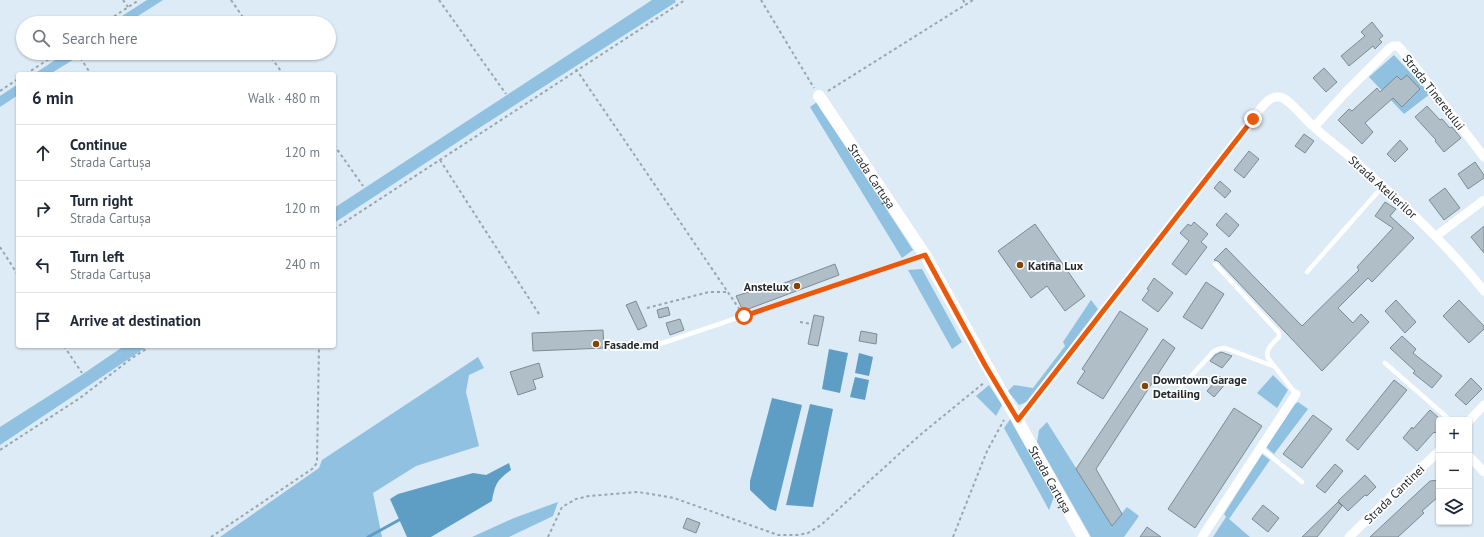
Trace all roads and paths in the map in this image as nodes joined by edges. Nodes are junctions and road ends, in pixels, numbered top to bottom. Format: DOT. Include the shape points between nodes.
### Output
graph roads {
  1 [pos="123,0"];
  2 [pos="139,0"];
  3 [pos="231,0"];
  4 [pos="439,0"];
  5 [pos="685,0"];
  6 [pos="761,0"];
  7 [pos="963,0"];
  8 [pos="973,0"];
  9 [pos="966,5"];
  10 [pos="128,7"];
  11 [pos="114,16"];
  12 [pos="242,16"];
  13 [pos="47,60"];
  14 [pos="82,60"];
  15 [pos="273,60"];
  16 [pos="576,69"];
  17 [pos="29,72"];
  18 [pos="90,72"];
  19 [pos="282,72"];
  20 [pos="16,80"];
  21 [pos="0,91"];
  22 [pos="506,94"];
  23 [pos="819,96"];
  24 [pos="1314,128"];
  25 [pos="336,148"];
  26 [pos="1484,157"];
  27 [pos="440,160"];
  28 [pos="363,186"];
  29 [pos="1383,186"];
  30 [pos="1484,200"];
  31 [pos="336,228"];
  32 [pos="1436,236"];
  33 [pos="0,247"];
  34 [pos="925,255"];
  35 [pos="1216,264"];
  36 [pos="16,272"];
  37 [pos="1307,272"];
  38 [pos="728,292"];
  39 [pos="1484,292"];
  40 [pos="647,308"];
  41 [pos="539,314"];
  42 [pos="744,316"];
  43 [pos="800,322"];
  44 [pos="812,324"];
  45 [pos="651,347"];
  46 [pos="65,348"];
  47 [pos="148,348"];
  48 [pos="319,348"];
  49 [pos="1385,363"];
  50 [pos="1274,366"];
  51 [pos="82,373"];
  52 [pos="992,376"];
  53 [pos="1182,386"];
  54 [pos="1296,394"];
  55 [pos="1484,405"];
  56 [pos="1011,409"];
  57 [pos="1447,417"];
  58 [pos="1472,418"];
  59 [pos="1018,420"];
  60 [pos="1261,448"];
  61 [pos="0,450"];
  62 [pos="1437,453"];
  63 [pos="1472,459"];
  64 [pos="1484,472"];
  65 [pos="1302,482"];
  66 [pos="211,537"];
  67 [pos="548,537"];
  68 [pos="953,537"];
  69 [pos="1083,537"];
  70 [pos="1202,537"];
  71 [pos="1349,537"];
  1 -- 10 [label="path"];
  2 -- 10 [label="path"];
  3 -- 12 [label="path"];
  4 -- 22 [label="path"];
  5 -- 16 [label="path"];
  6 -- 23 [label="path"];
  7 -- 9 [label="path"];
  8 -- 9 [label="path"];
  9 -- 23 [label="path"];
  10 -- 11 [label="path"];
  13 -- 17 [label="path"];
  14 -- 18 [label="path"];
  15 -- 19 [label="path"];
  16 -- 27 [label="path"];
  16 -- 38 [label="path"];
  20 -- 21 [label="path"];
  23 -- 34 [label="street, Strada Cartușa"];
  24 -- 26 [label="street, Strada Tineretului" via="1361,76 1390,48 1398,46"];
  24 -- 29 [label="street, Strada Atelierilor"];
  24 -- 59 [label="street, Strada Atelierilor" via="1285,99 1272,98 1266,103"];
  25 -- 28 [label="path"];
  27 -- 31 [label="path"];
  27 -- 41 [label="path"];
  29 -- 32 [label="street, Strada Atelierilor"];
  29 -- 37 [label="lane"];
  30 -- 32 [label="street"];
  32 -- 39 [label="street, Strada Atelierilor"];
  33 -- 36 [label="path"];
  34 -- 42 [label="lane"];
  34 -- 52 [label="street, Strada Cartușa"];
  35 -- 50 [label="lane" via="1279,333 1279,337 1266,354"];
  38 -- 40 [label="path" via="709,292"];
  38 -- 42 [label="path"];
  42 -- 45 [label="lane"];
  43 -- 44 [label="path"];
  46 -- 51 [label="path"];
  47 -- 61 [label="path" via="80,398"];
  48 -- 66 [label="path" via="316,463 312,469"];
  49 -- 57 [label="lane"];
  50 -- 53 [label="lane" via="1225,348 1218,349"];
  50 -- 54 [label="lane"];
  52 -- 56 [label="street, Strada Cartușa"];
  52 -- 67 [label="path" via="808,533 778,535 674,498 638,492 576,499 562,507"];
  54 -- 60 [label="street"];
  55 -- 58 [label="street"];
  56 -- 59 [label="street, Strada Cartușa"];
  56 -- 68 [label="path" via="987,451"];
  59 -- 69 [label="street, Strada Cartușa"];
  60 -- 65 [label="lane"];
  60 -- 70 [label="street"];
  62 -- 71 [label="street, Strada Cantinei"];
  63 -- 64 [label="street"];
}
